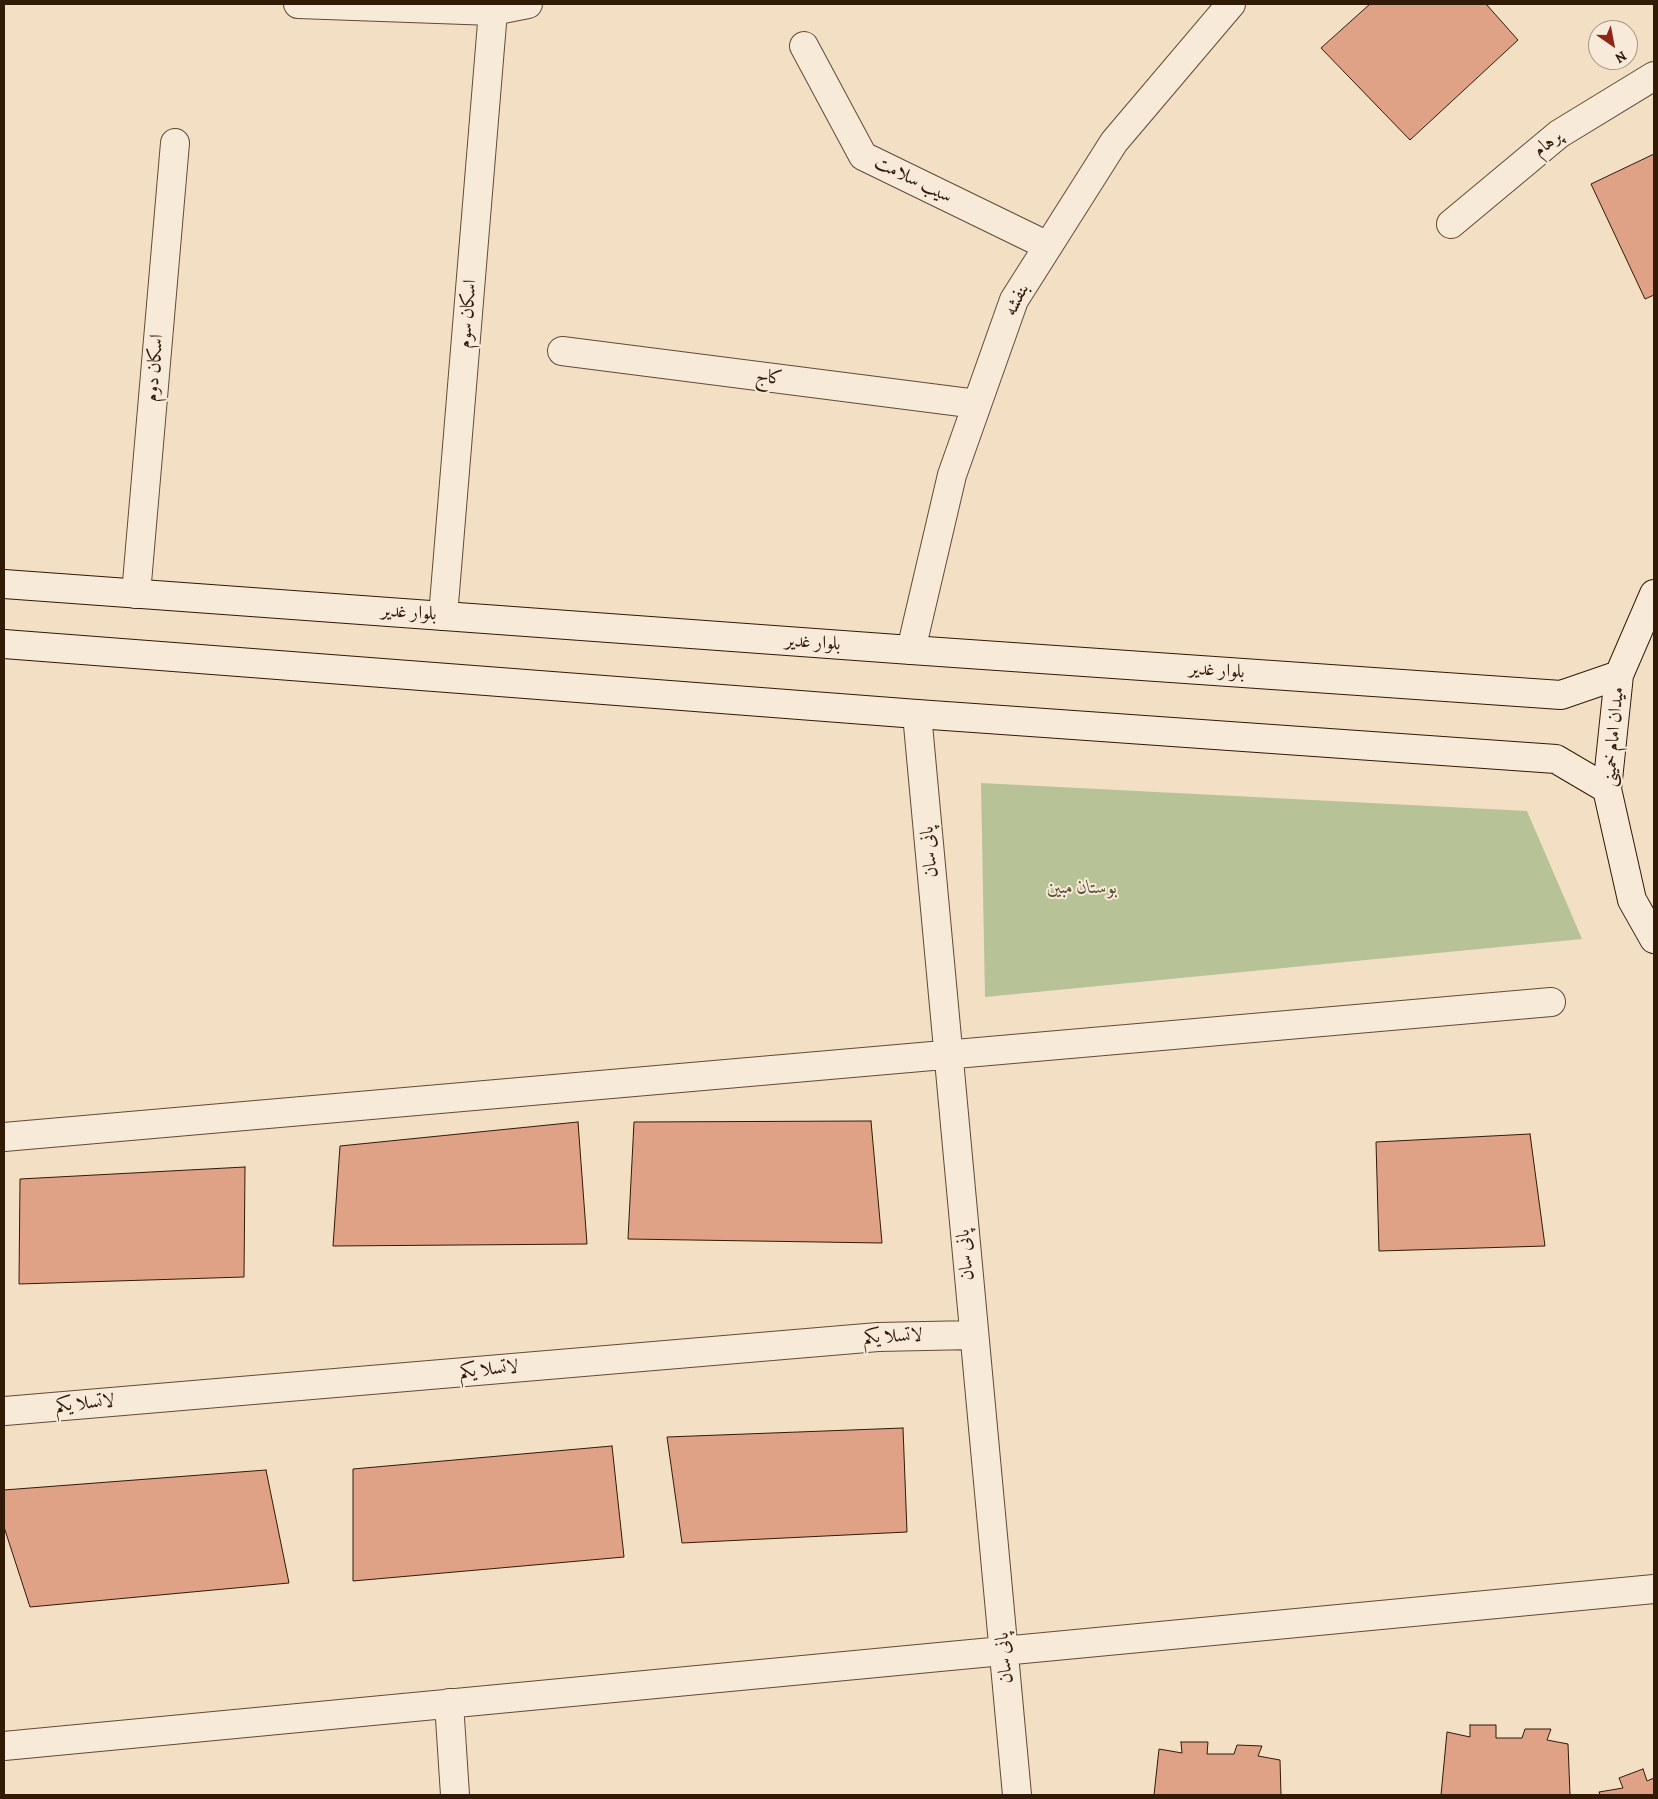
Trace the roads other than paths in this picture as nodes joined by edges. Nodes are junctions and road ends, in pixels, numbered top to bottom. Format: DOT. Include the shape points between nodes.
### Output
graph roads {
  1 [pos="298,4"];
  2 [pos="528,4"];
  3 [pos="1231,4"];
  4 [pos="493,11"];
  5 [pos="804,46"];
  6 [pos="1654,76"];
  7 [pos="175,143"];
  8 [pos="1451,224"];
  9 [pos="1048,246"];
  10 [pos="562,351"];
  11 [pos="977,404"];
  12 [pos="4,584"];
  13 [pos="136,594"];
  14 [pos="1654,594"];
  15 [pos="443,616"];
  16 [pos="4,644"];
  17 [pos="911,650"];
  18 [pos="1619,675"];
  19 [pos="917,714"];
  20 [pos="1607,788"];
  21 [pos="1654,939"];
  22 [pos="1551,1002"];
  23 [pos="948,1055"];
  24 [pos="4,1137"];
  25 [pos="973,1335"];
  26 [pos="5,1411"];
  27 [pos="1654,1589"];
  28 [pos="1004,1650"];
  29 [pos="450,1703"];
  30 [pos="4,1746"];
  31 [pos="455,1795"];
  32 [pos="1017,1795"];
  1 -- 4 [label="street"];
  2 -- 4 [label="street"];
  3 -- 9 [label="street, بنفشه" via="1114,142"];
  4 -- 15 [label="street, اسکان سوم"];
  5 -- 9 [label="street, سیب سلامت" via="863,156"];
  6 -- 8 [label="street, پرهام" via="1559,134"];
  7 -- 13 [label="street, اسکان دوم"];
  9 -- 11 [label="street, بنفشه" via="1014,300"];
  10 -- 11 [label="street, کاج"];
  11 -- 17 [label="street, بنفشه" via="952,475"];
  12 -- 13 [label="street, بلوار غدیر"];
  13 -- 15 [label="street, بلوار غدیر"];
  14 -- 18 [label="street, میدان امام خمینی"];
  15 -- 17 [label="street, بلوار غدیر"];
  16 -- 19 [label="street"];
  17 -- 18 [label="street, بلوار غدیر" via="1561,695"];
  18 -- 20 [label="street, میدان امام خمینی"];
  19 -- 20 [label="street" via="1556,759"];
  19 -- 23 [label="street, پانی سان"];
  20 -- 21 [label="street, میدان امام خمینی" via="1632,900"];
  22 -- 23 [label="street"];
  23 -- 24 [label="street"];
  23 -- 25 [label="street, پانی سان"];
  25 -- 26 [label="street, لاتسلا یکم" via="878,1337"];
  25 -- 28 [label="street, پانی سان"];
  27 -- 28 [label="street"];
  28 -- 29 [label="street"];
  28 -- 32 [label="street, پانی سان"];
  29 -- 30 [label="street"];
  29 -- 31 [label="street"];
}
